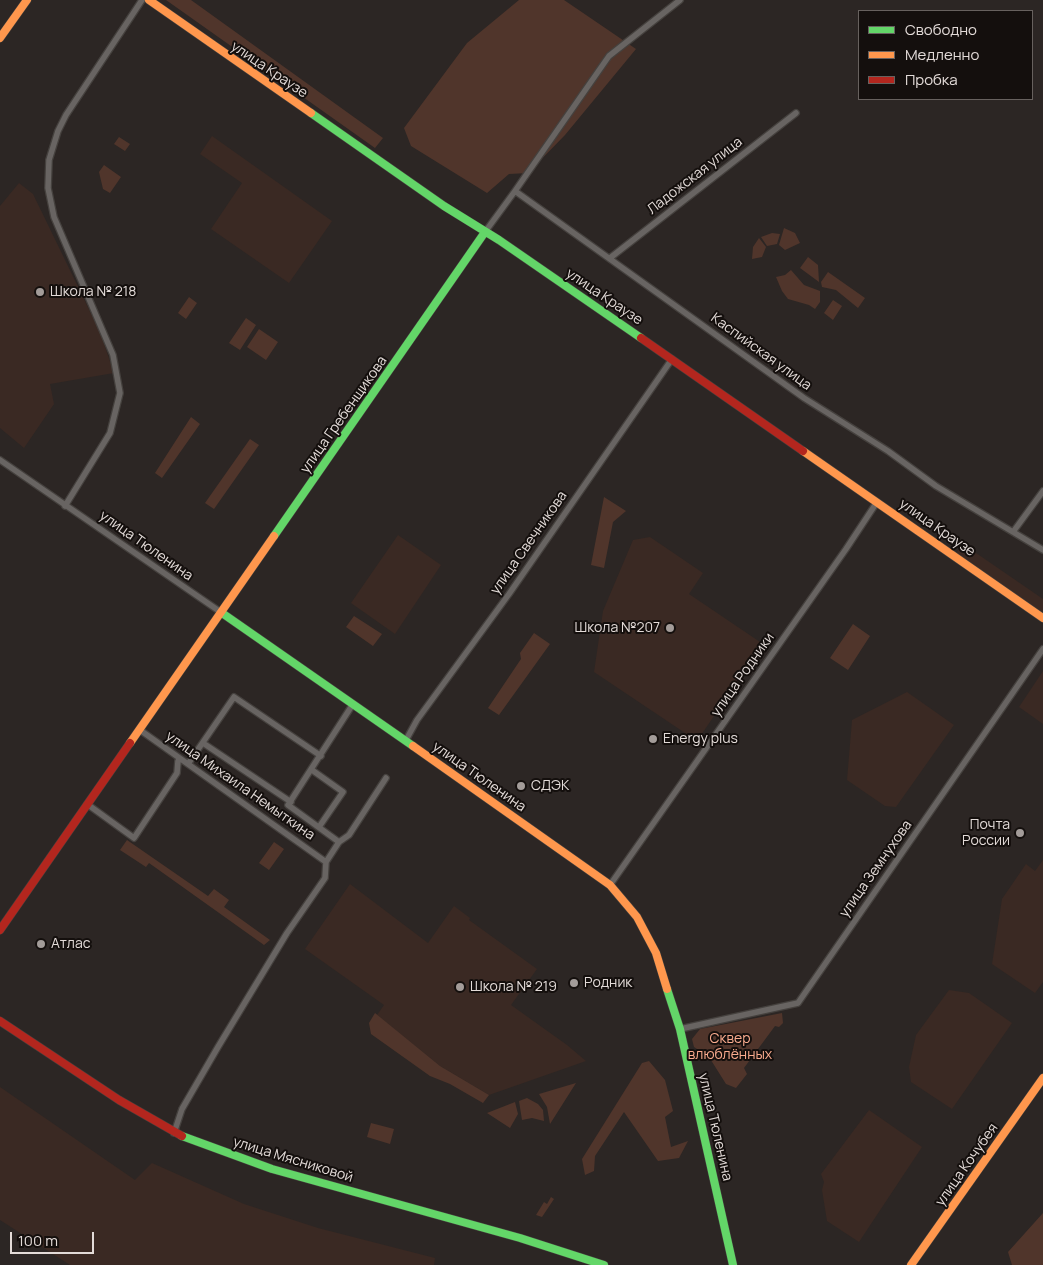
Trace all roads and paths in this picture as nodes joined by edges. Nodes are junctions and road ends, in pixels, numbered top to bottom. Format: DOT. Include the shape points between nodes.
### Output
graph roads {
  1 [pos="27,0"];
  2 [pos="142,0"];
  3 [pos="150,0"];
  4 [pos="680,0"];
  5 [pos="0,38"];
  6 [pos="796,113"];
  7 [pos="515,191"];
  8 [pos="485,232"];
  9 [pos="610,258"];
  10 [pos="672,359"];
  11 [pos="0,460"];
  12 [pos="1043,491"];
  13 [pos="877,502"];
  14 [pos="65,506"];
  15 [pos="1013,532"];
  16 [pos="1043,550"];
  17 [pos="222,613"];
  18 [pos="1043,618"];
  19 [pos="1043,649"];
  20 [pos="353,704"];
  21 [pos="140,730"];
  22 [pos="406,740"];
  23 [pos="203,743"];
  24 [pos="321,756"];
  25 [pos="178,761"];
  26 [pos="188,764"];
  27 [pos="312,770"];
  28 [pos="386,778"];
  29 [pos="291,802"];
  30 [pos="88,804"];
  31 [pos="319,827"];
  32 [pos="339,842"];
  33 [pos="326,862"];
  34 [pos="610,886"];
  35 [pos="0,930"];
  36 [pos="0,1021"];
  37 [pos="680,1029"];
  38 [pos="1043,1078"];
  39 [pos="174,1133"];
  40 [pos="604,1265"];
  41 [pos="733,1265"];
  42 [pos="911,1265"];
  1 -- 5 [label="street"];
  2 -- 14 [label="street" via="66,115 49,160 48,181 54,217 114,355 120,393 110,433"];
  3 -- 8 [label="street, улица Краузе"];
  4 -- 7 [label="street" via="609,56"];
  6 -- 9 [label="street, Ладожская улица"];
  7 -- 8 [label="street"];
  7 -- 9 [label="street, Каспийская улица"];
  8 -- 10 [label="street, улица Краузе"];
  8 -- 17 [label="street, улица Гребенщикова"];
  9 -- 15 [label="street, Каспийская улица" via="804,398 936,486"];
  10 -- 13 [label="street, улица Краузе"];
  10 -- 22 [label="street, улица Свечникова"];
  11 -- 14 [label="street, улица Тюленина"];
  12 -- 15 [label="street"];
  13 -- 18 [label="street, улица Краузе"];
  13 -- 34 [label="street, улица Родники"];
  14 -- 17 [label="street, улица Тюленина"];
  15 -- 16 [label="street, Каспийская улица"];
  17 -- 20 [label="street, улица Тюленина"];
  17 -- 21 [label="street, улица Гребенщикова"];
  19 -- 37 [label="street, улица Земнухова" via="798,1003"];
  20 -- 22 [label="street, улица Тюленина"];
  20 -- 24 [label="street"];
  21 -- 26 [label="street, улица Михаила Немыткина"];
  21 -- 30 [label="street, улица Гребенщикова"];
  22 -- 34 [label="street, улица Тюленина"];
  23 -- 24 [label="street" via="234,697"];
  23 -- 26 [label="street"];
  23 -- 29 [label="street"];
  24 -- 27 [label="street"];
  25 -- 30 [label="street" via="176,773 134,838"];
  26 -- 33 [label="street, улица Михаила Немыткина"];
  27 -- 29 [label="street"];
  27 -- 31 [label="street" via="343,792"];
  28 -- 32 [label="street" via="349,835"];
  29 -- 31 [label="street" via="288,805"];
  30 -- 35 [label="street, улица Гребенщикова"];
  31 -- 32 [label="street"];
  32 -- 33 [label="street"];
  33 -- 39 [label="street" via="325,878 287,933 218,1047 182,1109"];
  34 -- 37 [label="street, улица Тюленина" via="637,917 656,953"];
  36 -- 39 [label="street, улица Мясниковой"];
  37 -- 41 [label="street, улица Тюленина"];
  38 -- 42 [label="street, улица Кочубея"];
  39 -- 40 [label="street, улица Мясниковой" via="272,1169 520,1238"];
}
